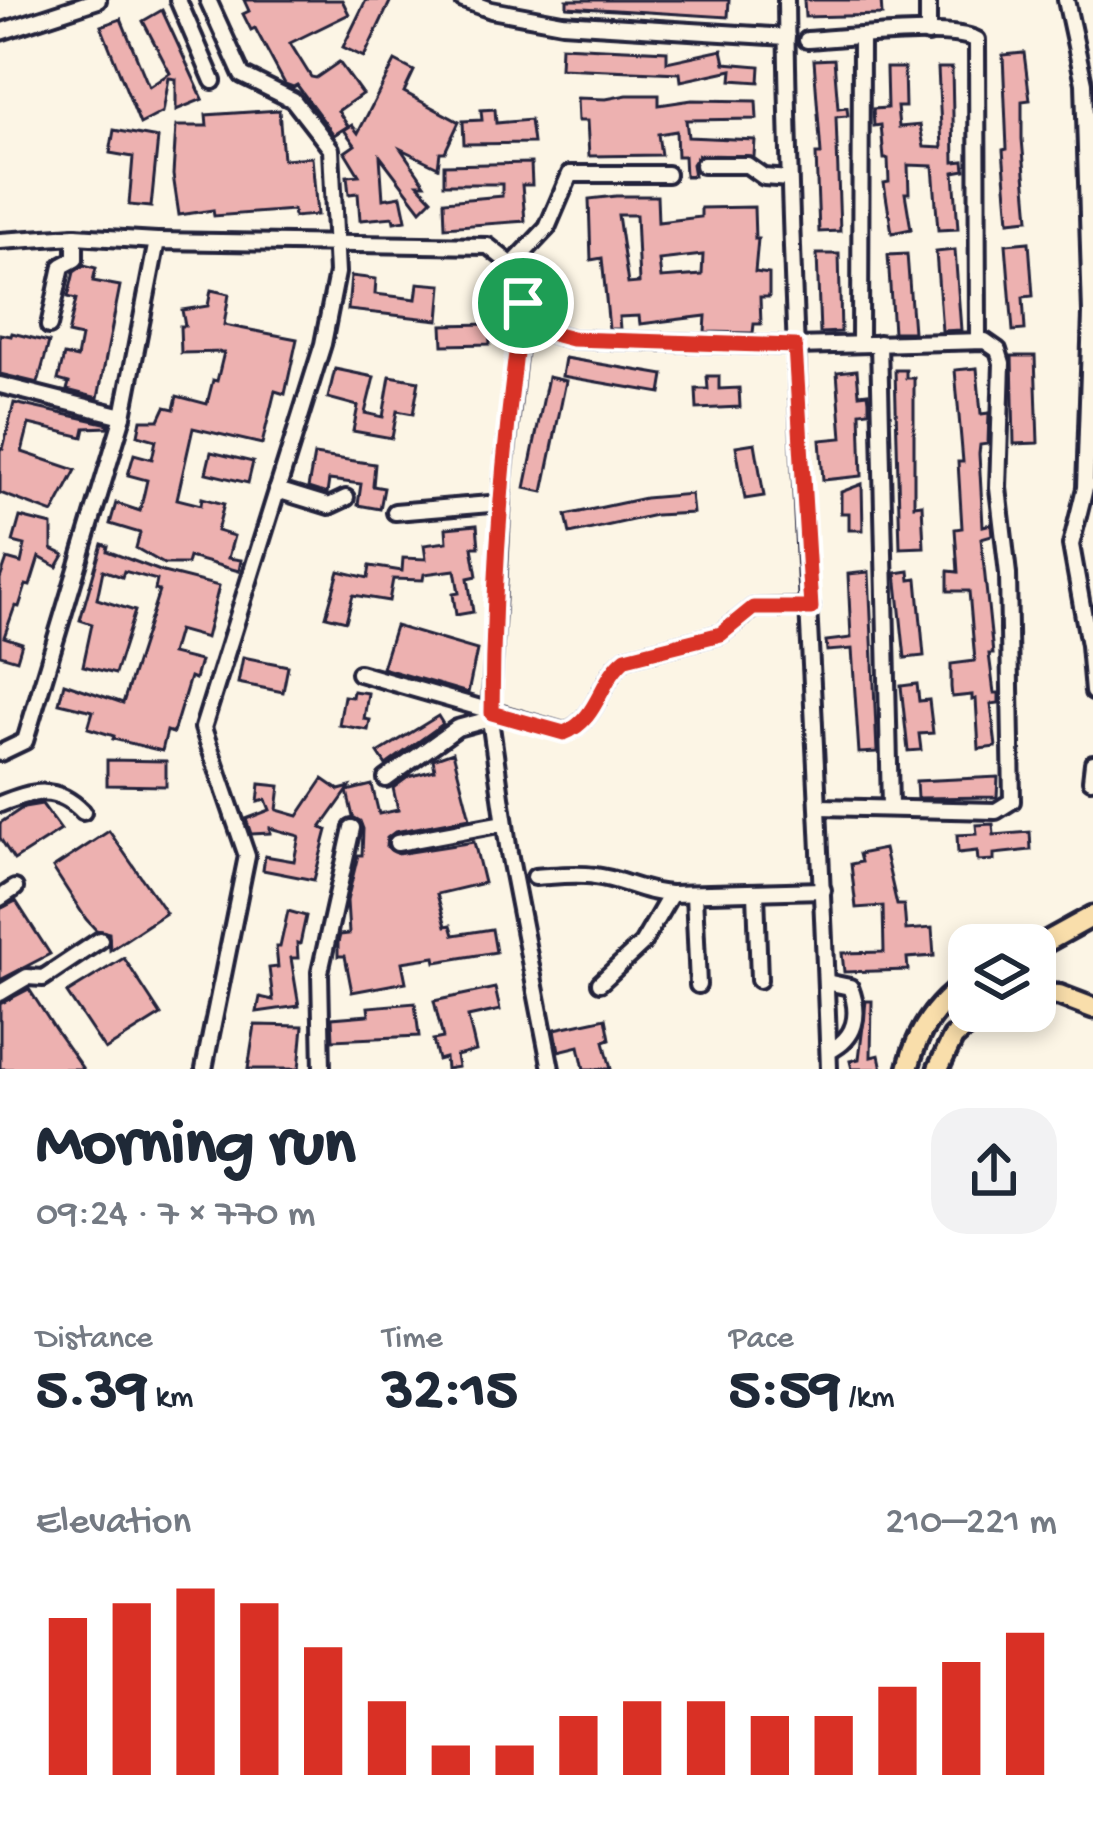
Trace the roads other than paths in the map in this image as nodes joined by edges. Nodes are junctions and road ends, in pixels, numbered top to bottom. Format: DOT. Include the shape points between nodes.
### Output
graph roads {
  1 [pos="98,0"];
  2 [pos="178,0"];
  3 [pos="208,0"];
  4 [pos="463,0"];
  5 [pos="786,0"];
  6 [pos="928,0"];
  7 [pos="1066,0"];
  8 [pos="493,5"];
  9 [pos="52,8"];
  10 [pos="0,32"];
  11 [pos="928,34"];
  12 [pos="787,37"];
  13 [pos="862,37"];
  14 [pos="807,40"];
  15 [pos="212,81"];
  16 [pos="703,165"];
  17 [pos="667,174"];
  18 [pos="789,178"];
  19 [pos="75,236"];
  20 [pos="0,241"];
  21 [pos="157,241"];
  22 [pos="336,244"];
  23 [pos="512,265"];
  24 [pos="523,303"];
  25 [pos="49,326"];
  26 [pos="978,340"];
  27 [pos="879,343"];
  28 [pos="860,344"];
  29 [pos="795,346"];
  30 [pos="0,385"];
  31 [pos="122,416"];
  32 [pos="277,490"];
  33 [pos="346,498"];
  34 [pos="502,503"];
  35 [pos="395,512"];
  36 [pos="811,608"];
  37 [pos="1091,644"];
  38 [pos="359,673"];
  39 [pos="1093,692"];
  40 [pos="491,716"];
  41 [pos="0,754"];
  42 [pos="1093,763"];
  43 [pos="386,778"];
  44 [pos="1091,780"];
  45 [pos="0,804"];
  46 [pos="890,806"];
  47 [pos="820,807"];
  48 [pos="83,812"];
  49 [pos="504,823"];
  50 [pos="352,828"];
  51 [pos="397,843"];
  52 [pos="535,878"];
  53 [pos="15,888"];
  54 [pos="823,890"];
  55 [pos="756,892"];
  56 [pos="671,894"];
  57 [pos="694,894"];
  58 [pos="0,898"];
  59 [pos="1093,916"];
  60 [pos="1056,936"];
  61 [pos="100,940"];
  62 [pos="759,980"];
  63 [pos="826,982"];
  64 [pos="600,983"];
  65 [pos="698,985"];
  66 [pos="0,993"];
  67 [pos="1056,995"];
  68 [pos="948,996"];
  69 [pos="1093,1008"];
  70 [pos="959,1032"];
  71 [pos="829,1051"];
  72 [pos="204,1069"];
  73 [pos="322,1069"];
  74 [pos="551,1069"];
  75 [pos="830,1069"];
  76 [pos="908,1069"];
  77 [pos="938,1069"];
  1 -- 9 [label="street"];
  2 -- 15 [label="street"];
  3 -- 22 [label="street" via="242,75 293,100 331,149"];
  4 -- 8 [label="street"];
  5 -- 12 [label="street"];
  6 -- 11 [label="street"];
  7 -- 37 [label="street" via="1084,83 1090,314 1085,488 1071,545"];
  8 -- 12 [label="street" via="562,22"];
  9 -- 10 [label="street"];
  11 -- 13 [label="street"];
  11 -- 26 [label="street" via="974,36 978,46"];
  12 -- 18 [label="street"];
  13 -- 14 [label="street"];
  13 -- 28 [label="street"];
  16 -- 18 [label="street" via="747,165 764,177"];
  17 -- 23 [label="street" via="570,175 547,228"];
  18 -- 29 [label="street"];
  19 -- 20 [label="street"];
  19 -- 21 [label="street"];
  19 -- 25 [label="street" via="75,259 62,266"];
  21 -- 22 [label="street"];
  21 -- 31 [label="street"];
  22 -- 23 [label="street" via="488,246"];
  22 -- 32 [label="street" via="332,310"];
  23 -- 24 [label="street"];
  24 -- 29 [label="street" via="553,334 572,339"];
  24 -- 34 [label="street"];
  26 -- 27 [label="street"];
  26 -- 46 [label="street" via="992,343 1002,363 998,488 1008,574 1012,800 995,811"];
  27 -- 28 [label="street"];
  27 -- 46 [label="street"];
  28 -- 29 [label="street"];
  29 -- 36 [label="street"];
  30 -- 31 [label="street"];
  31 -- 41 [label="street" via="25,741"];
  32 -- 33 [label="street" via="329,506"];
  32 -- 72 [label="street" via="202,728 247,856"];
  34 -- 35 [label="street"];
  34 -- 40 [label="street"];
  36 -- 40 [label="street" via="753,608 721,634 626,658 583,723 564,733"];
  36 -- 47 [label="street"];
  37 -- 39 [label="street"];
  38 -- 40 [label="street"];
  40 -- 43 [label="street" via="457,728"];
  40 -- 49 [label="street"];
  42 -- 44 [label="street"];
  45 -- 48 [label="street" via="41,790"];
  46 -- 47 [label="street"];
  47 -- 54 [label="street"];
  49 -- 51 [label="street"];
  49 -- 74 [label="street"];
  50 -- 73 [label="street" via="320,972"];
  52 -- 56 [label="street" via="590,875"];
  53 -- 58 [label="street"];
  54 -- 55 [label="street"];
  54 -- 63 [label="street"];
  55 -- 57 [label="street"];
  55 -- 62 [label="street"];
  56 -- 57 [label="street"];
  56 -- 64 [label="street" via="642,944"];
  57 -- 65 [label="street"];
  59 -- 60 [label="highway"];
  61 -- 66 [label="street" via="43,978 27,977"];
  63 -- 71 [label="street"];
  63 -- 71 [label="street" via="850,987 855,1027"];
  67 -- 69 [label="highway"];
  68 -- 76 [label="highway" via="917,1038"];
  70 -- 77 [label="highway"];
  71 -- 75 [label="street"];
}
